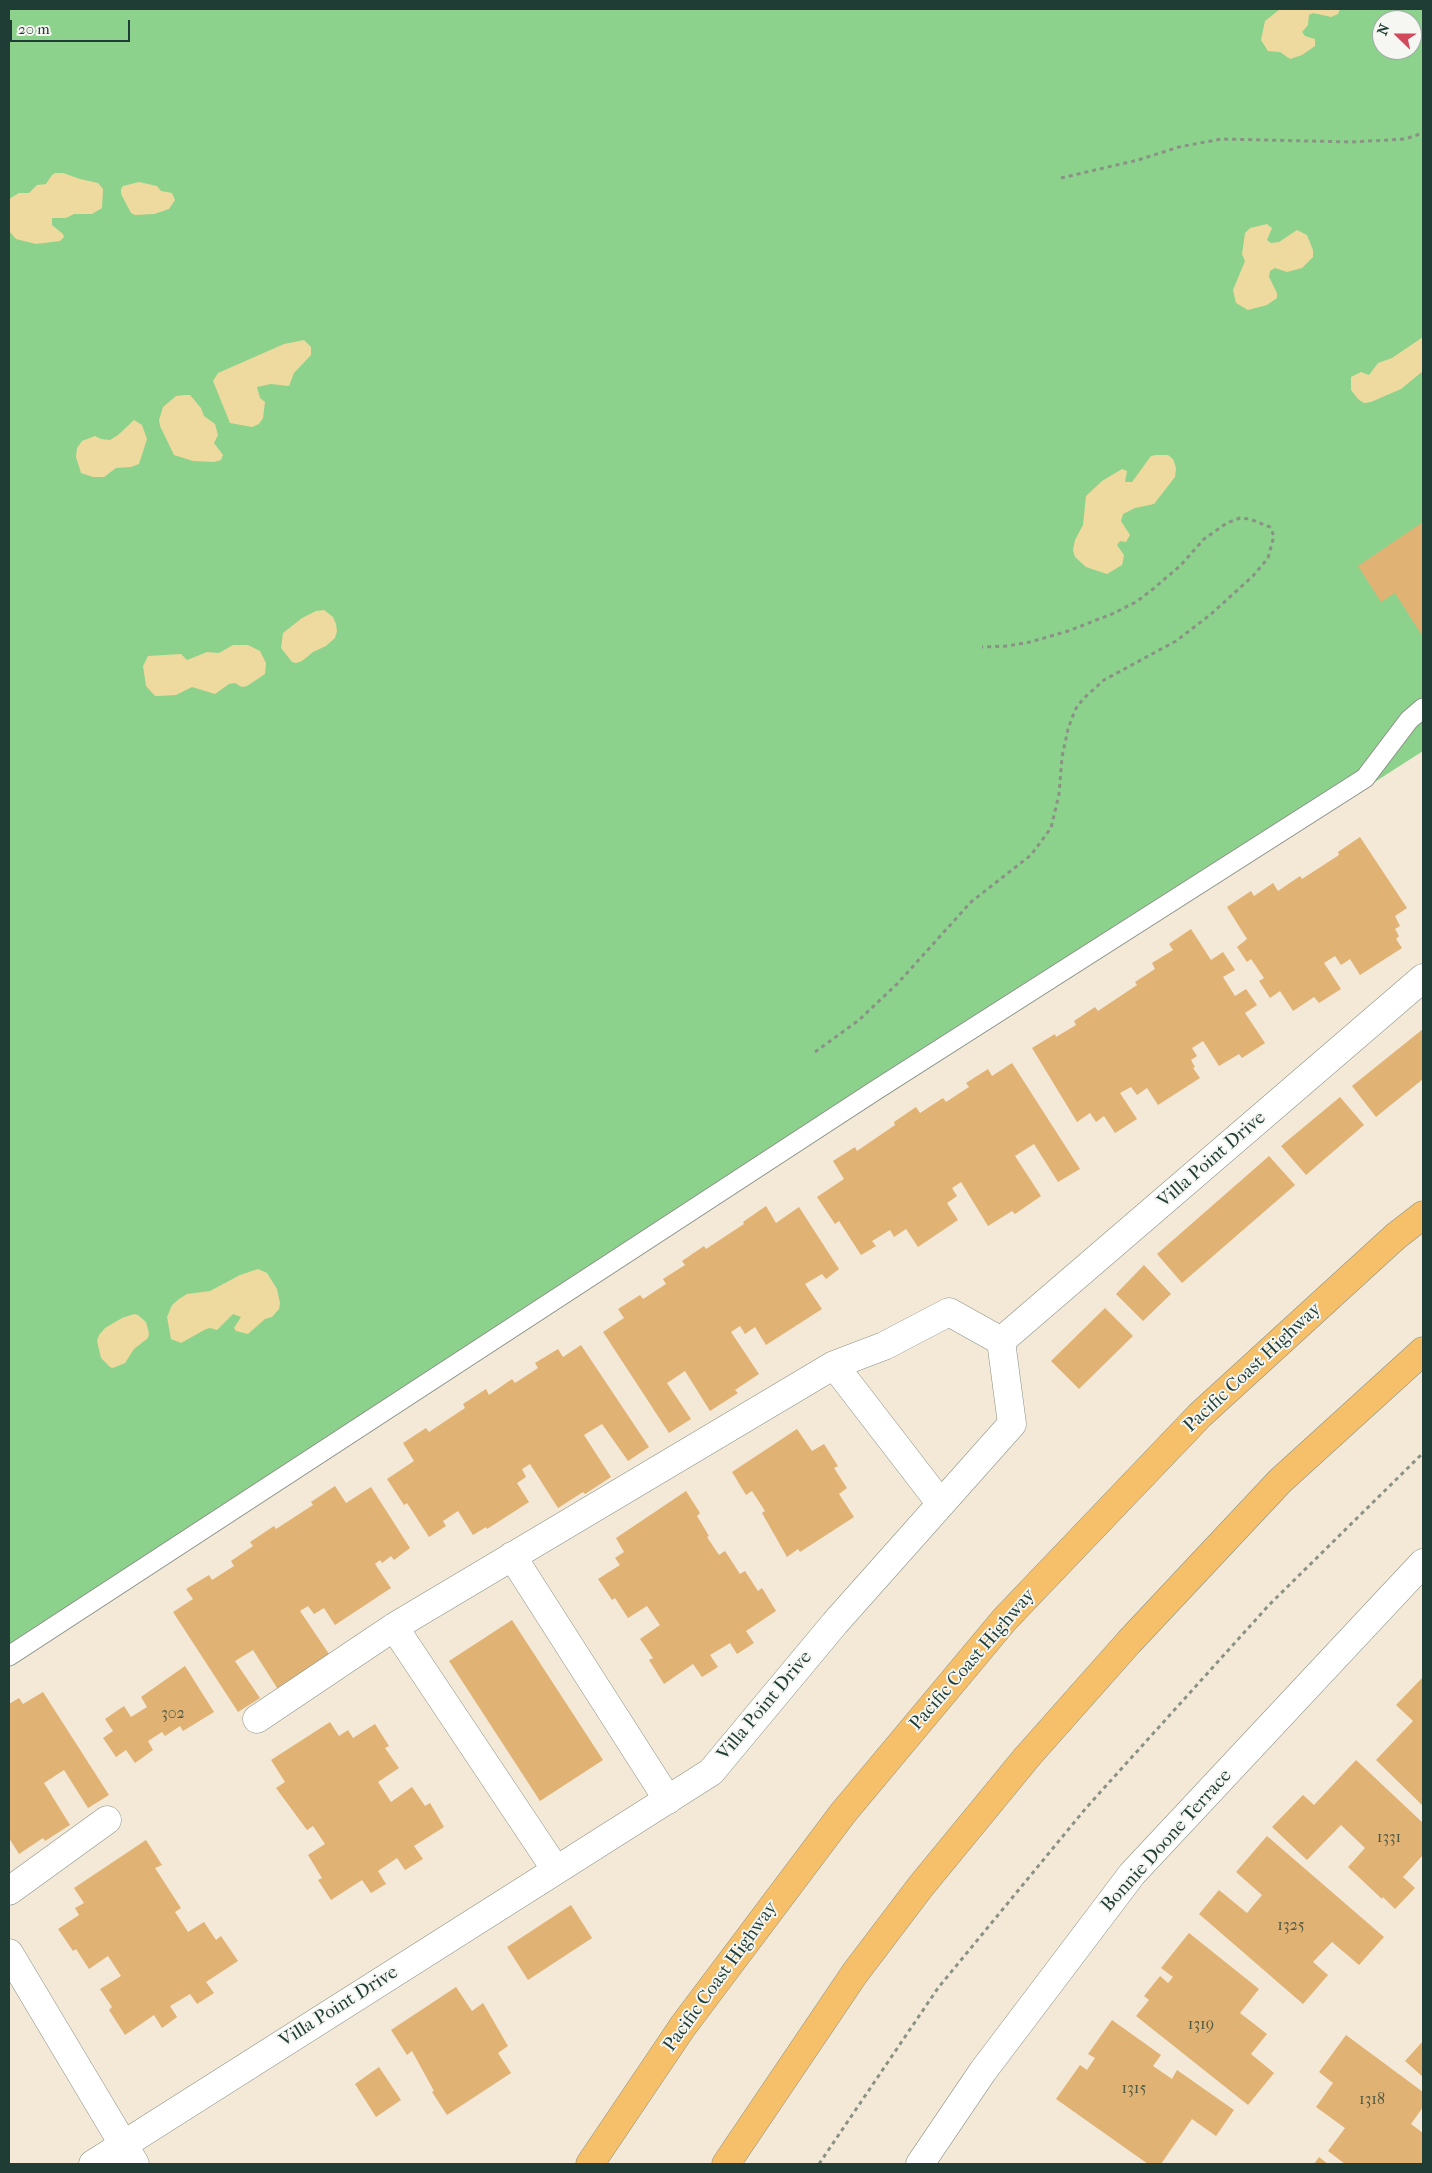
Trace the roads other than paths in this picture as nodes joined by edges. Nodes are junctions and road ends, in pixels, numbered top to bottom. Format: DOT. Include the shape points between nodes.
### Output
graph roads {
  1 [pos="1423,708"];
  2 [pos="1423,978"];
  3 [pos="1423,1215"];
  4 [pos="1002,1341"];
  5 [pos="1423,1351"];
  6 [pos="834,1365"];
  7 [pos="941,1504"];
  8 [pos="512,1556"];
  9 [pos="1423,1563"];
  10 [pos="394,1627"];
  11 [pos="9,1656"];
  12 [pos="257,1719"];
  13 [pos="668,1800"];
  14 [pos="107,1820"];
  15 [pos="556,1870"];
  16 [pos="9,1891"];
  17 [pos="9,1953"];
  18 [pos="128,2154"];
  19 [pos="94,2164"];
  20 [pos="590,2164"];
  21 [pos="726,2164"];
  22 [pos="920,2164"];
  1 -- 11 [label="lane" via="1409,720 1365,778 876,1090"];
  2 -- 4 [label="street, Villa Point Drive"];
  3 -- 20 [label="highway, Pacific Coast Highway" via="1200,1415 1005,1619 843,1813 683,2026"];
  4 -- 6 [label="street" via="949,1312 884,1346"];
  4 -- 7 [label="street, Villa Point Drive" via="1012,1424"];
  5 -- 21 [label="highway" via="1280,1481 1129,1642 1027,1757 921,1886 855,1973"];
  6 -- 7 [label="street"];
  6 -- 8 [label="street"];
  7 -- 13 [label="street, Villa Point Drive" via="834,1623 710,1772"];
  8 -- 10 [label="street"];
  8 -- 13 [label="street"];
  9 -- 22 [label="street, Bonnie Doone Terrace" via="1132,1874 983,2070"];
  10 -- 12 [label="street"];
  10 -- 15 [label="street"];
  13 -- 15 [label="street, Villa Point Drive"];
  14 -- 16 [label="street"];
  15 -- 18 [label="street, Villa Point Drive"];
  17 -- 18 [label="street"];
  18 -- 19 [label="street, Villa Point Drive"];
}
